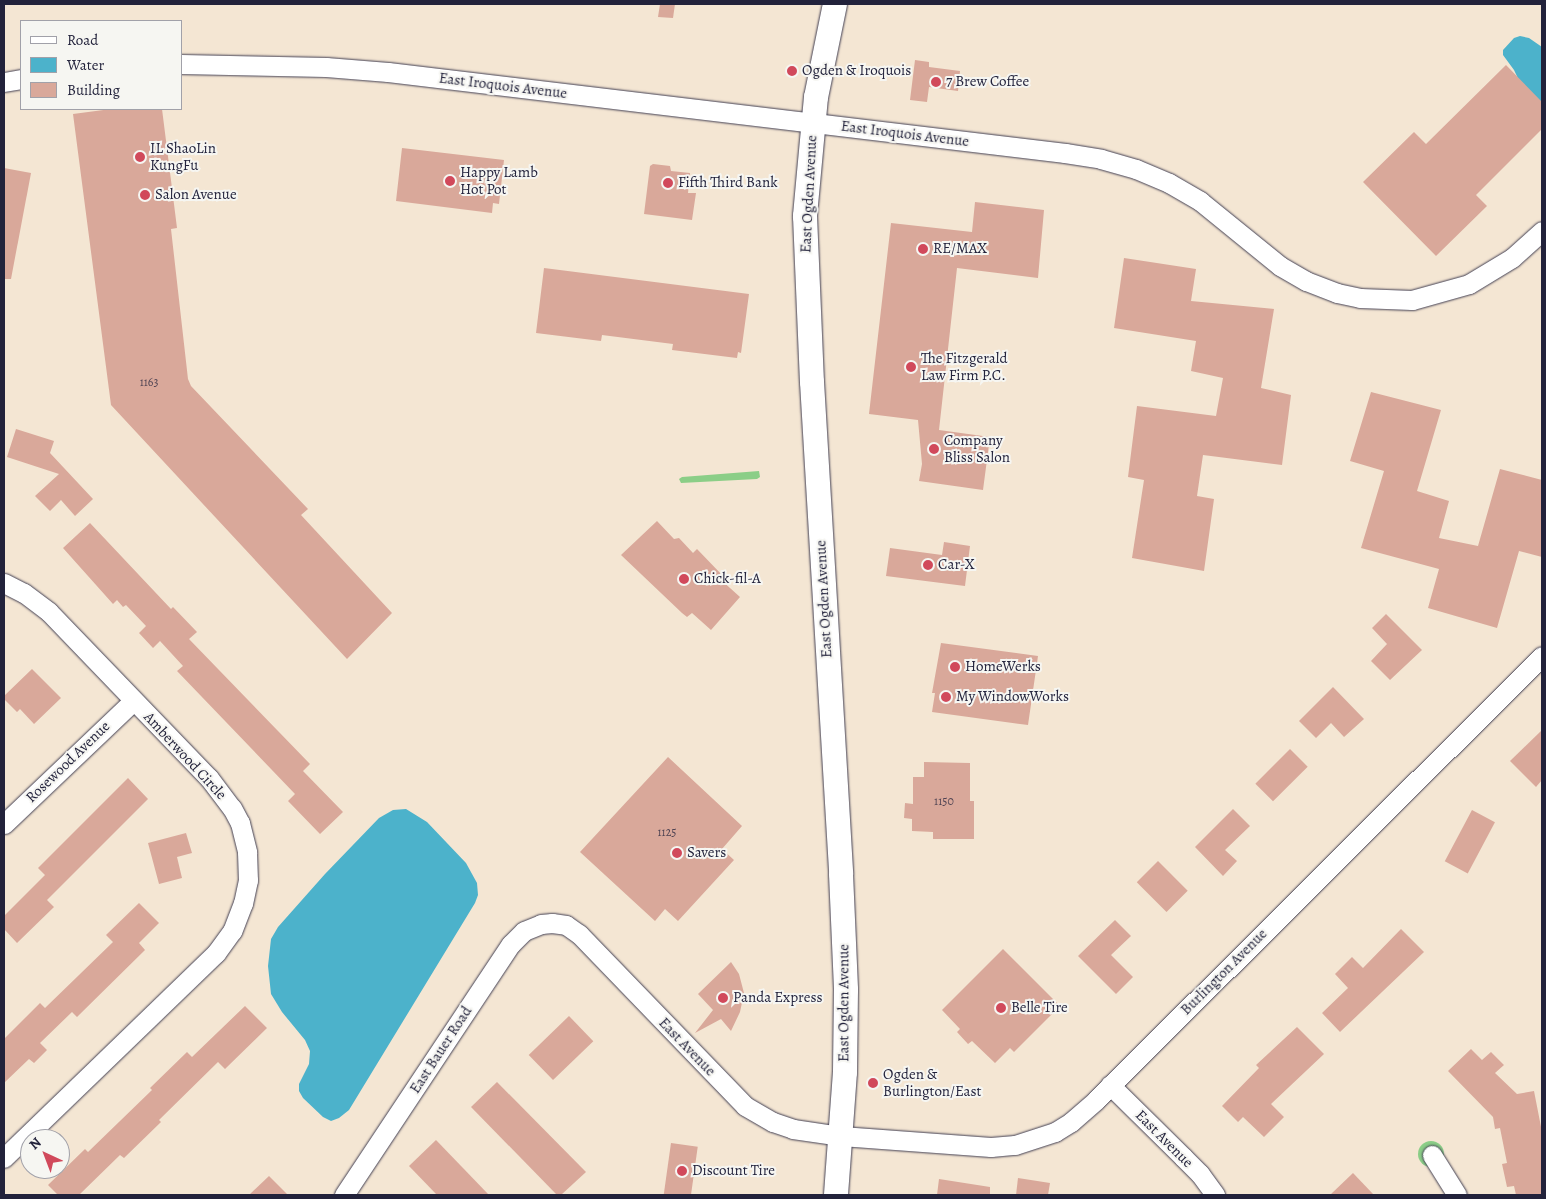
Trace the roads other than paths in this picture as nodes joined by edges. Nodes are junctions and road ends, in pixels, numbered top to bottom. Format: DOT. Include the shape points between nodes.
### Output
graph roads {
  1 [pos="834,4"];
  2 [pos="182,64"];
  3 [pos="813,123"];
  4 [pos="1542,231"];
  5 [pos="4,583"];
  6 [pos="1542,656"];
  7 [pos="133,701"];
  8 [pos="4,824"];
  9 [pos="552,923"];
  10 [pos="1110,1086"];
  11 [pos="841,1136"];
  12 [pos="1432,1155"];
  13 [pos="4,1158"];
  14 [pos="344,1195"];
  15 [pos="836,1195"];
  16 [pos="1215,1195"];
  17 [pos="1457,1195"];
  1 -- 3 [label="main road, East Ogden Avenue"];
  2 -- 3 [label="street, East Iroquois Avenue" via="326,67 388,72"];
  3 -- 4 [label="street, East Iroquois Avenue" via="1064,153 1136,169 1200,201 1280,266 1306,281 1360,298 1412,300 1469,284 1493,272"];
  3 -- 11 [label="main road, East Ogden Avenue" via="806,207 806,257 841,874 846,1000"];
  5 -- 7 [label="street, Amberwood Circle" via="49,612"];
  6 -- 10 [label="street, Burlington Avenue"];
  7 -- 8 [label="street, Rosewood Avenue"];
  7 -- 13 [label="street, Amberwood Circle" via="209,778 232,808 240,823 247,852 248,880 243,903 232,931 216,953"];
  9 -- 11 [label="street, East Avenue" via="566,925 579,934 758,1116 793,1129"];
  9 -- 14 [label="street, East Bauer Road" via="524,931 511,944"];
  10 -- 11 [label="street, Burlington Avenue" via="1071,1122 1050,1134 1015,1146"];
  10 -- 16 [label="street, East Avenue" via="1200,1174"];
  11 -- 15 [label="main road, East Ogden Avenue"];
  12 -- 17 [label="street"];
}
